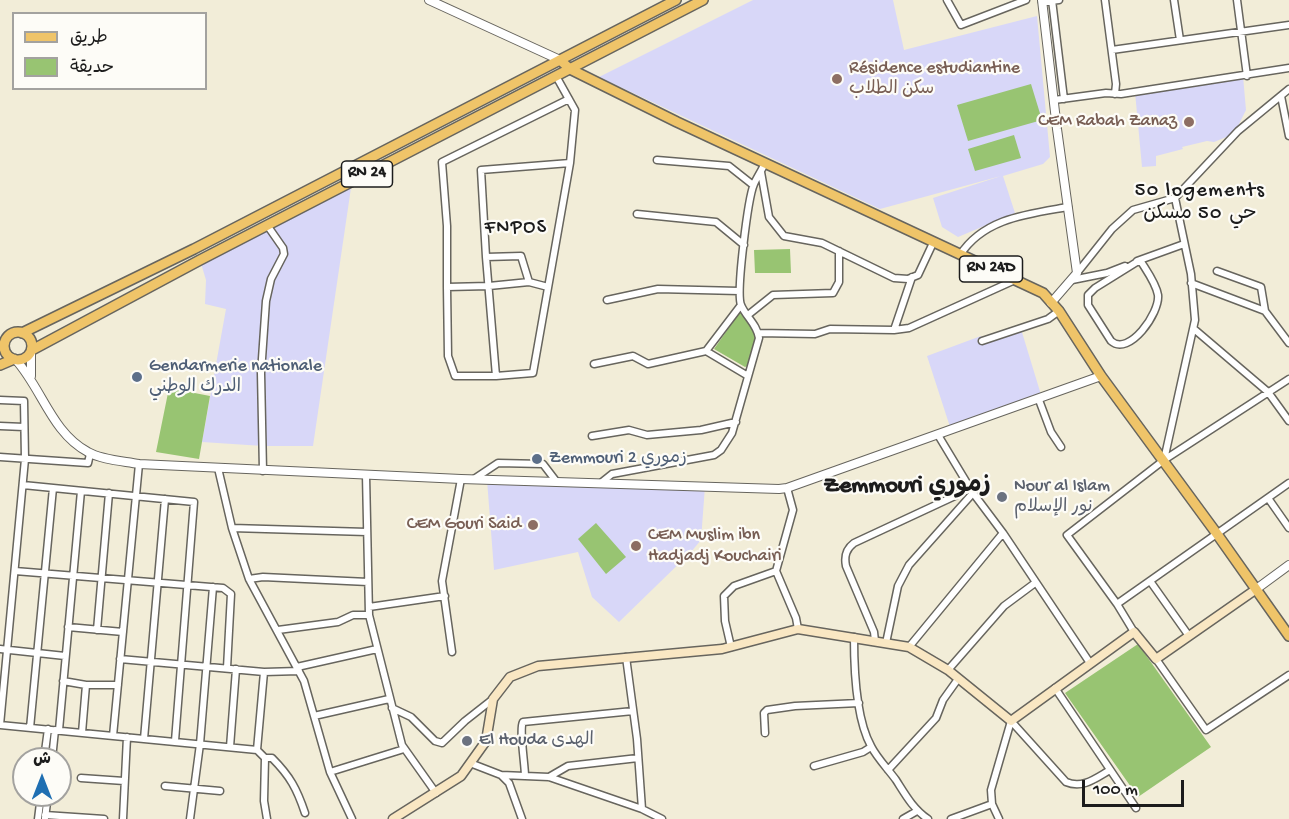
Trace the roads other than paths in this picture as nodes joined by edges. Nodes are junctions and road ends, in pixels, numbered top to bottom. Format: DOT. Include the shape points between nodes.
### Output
graph roads {
  1 [pos="429,0"];
  2 [pos="676,0"];
  3 [pos="703,0"];
  4 [pos="948,0"];
  5 [pos="1026,0"];
  6 [pos="1054,0"];
  7 [pos="1105,0"];
  8 [pos="1174,0"];
  9 [pos="1238,0"];
  10 [pos="1042,1"];
  11 [pos="1008,3"];
  12 [pos="1289,25"];
  13 [pos="1242,32"];
  14 [pos="1180,40"];
  15 [pos="1112,50"];
  16 [pos="560,60"];
  17 [pos="1289,68"];
  18 [pos="570,69"];
  19 [pos="556,76"];
  20 [pos="1247,76"];
  21 [pos="1289,89"];
  22 [pos="1115,94"];
  23 [pos="1281,96"];
  24 [pos="569,99"];
  25 [pos="1064,99"];
  26 [pos="1054,100"];
  27 [pos="1288,127"];
  28 [pos="1289,136"];
  29 [pos="657,160"];
  30 [pos="570,163"];
  31 [pos="763,167"];
  32 [pos="753,185"];
  33 [pos="1175,198"];
  34 [pos="1068,207"];
  35 [pos="637,214"];
  36 [pos="267,225"];
  37 [pos="933,243"];
  38 [pos="1184,244"];
  39 [pos="744,245"];
  40 [pos="840,251"];
  41 [pos="960,255"];
  42 [pos="486,257"];
  43 [pos="1140,260"];
  44 [pos="1217,271"];
  45 [pos="1077,273"];
  46 [pos="912,278"];
  47 [pos="1015,280"];
  48 [pos="1072,280"];
  49 [pos="529,282"];
  50 [pos="1191,283"];
  51 [pos="489,286"];
  52 [pos="447,287"];
  53 [pos="548,287"];
  54 [pos="740,291"];
  55 [pos="607,300"];
  56 [pos="1052,303"];
  57 [pos="741,305"];
  58 [pos="1059,311"];
  59 [pos="1265,311"];
  60 [pos="748,315"];
  61 [pos="1194,328"];
  62 [pos="894,330"];
  63 [pos="22,333"];
  64 [pos="758,333"];
  65 [pos="982,341"];
  66 [pos="1289,343"];
  67 [pos="3,344"];
  68 [pos="31,351"];
  69 [pos="706,351"];
  70 [pos="15,360"];
  71 [pos="0,364"];
  72 [pos="594,364"];
  73 [pos="496,376"];
  74 [pos="748,376"];
  75 [pos="1101,376"];
  76 [pos="1289,379"];
  77 [pos="31,380"];
  78 [pos="1268,392"];
  79 [pos="0,400"];
  80 [pos="1039,400"];
  81 [pos="736,422"];
  82 [pos="1289,422"];
  83 [pos="0,426"];
  84 [pos="24,427"];
  85 [pos="938,435"];
  86 [pos="592,436"];
  87 [pos="1061,447"];
  88 [pos="90,454"];
  89 [pos="0,457"];
  90 [pos="25,459"];
  91 [pos="1164,460"];
  92 [pos="138,464"];
  93 [pos="218,468"];
  94 [pos="263,471"];
  95 [pos="366,475"];
  96 [pos="461,479"];
  97 [pos="474,480"];
  98 [pos="556,481"];
  99 [pos="602,482"];
  100 [pos="1289,483"];
  101 [pos="23,485"];
  102 [pos="53,488"];
  103 [pos="787,488"];
  104 [pos="81,490"];
  105 [pos="971,491"];
  106 [pos="109,493"];
  107 [pos="136,496"];
  108 [pos="1268,498"];
  109 [pos="165,499"];
  110 [pos="232,528"];
  111 [pos="1289,528"];
  112 [pos="367,532"];
  113 [pos="1003,533"];
  114 [pos="1217,534"];
  115 [pos="1289,565"];
  116 [pos="15,571"];
  117 [pos="776,571"];
  118 [pos="45,574"];
  119 [pos="72,576"];
  120 [pos="102,578"];
  121 [pos="249,579"];
  122 [pos="128,580"];
  123 [pos="1150,581"];
  124 [pos="368,582"];
  125 [pos="157,583"];
  126 [pos="1035,583"];
  127 [pos="187,585"];
  128 [pos="213,587"];
  129 [pos="1255,590"];
  130 [pos="445,597"];
  131 [pos="1117,604"];
  132 [pos="369,607"];
  133 [pos="369,615"];
  134 [pos="68,627"];
  135 [pos="798,629"];
  136 [pos="97,630"];
  137 [pos="278,630"];
  138 [pos="123,632"];
  139 [pos="1134,632"];
  140 [pos="1190,636"];
  141 [pos="1289,636"];
  142 [pos="854,637"];
  143 [pos="875,640"];
  144 [pos="885,643"];
  145 [pos="731,646"];
  146 [pos="909,647"];
  147 [pos="377,649"];
  148 [pos="4,650"];
  149 [pos="453,652"];
  150 [pos="37,653"];
  151 [pos="66,656"];
  152 [pos="626,657"];
  153 [pos="120,659"];
  154 [pos="1156,659"];
  155 [pos="150,661"];
  156 [pos="1090,663"];
  157 [pos="180,664"];
  158 [pos="206,666"];
  159 [pos="227,668"];
  160 [pos="236,669"];
  161 [pos="298,669"];
  162 [pos="948,670"];
  163 [pos="264,672"];
  164 [pos="1289,675"];
  165 [pos="958,679"];
  166 [pos="63,681"];
  167 [pos="86,685"];
  168 [pos="118,685"];
  169 [pos="1055,688"];
  170 [pos="389,699"];
  171 [pos="493,699"];
  172 [pos="859,703"];
  173 [pos="392,708"];
  174 [pos="633,711"];
  175 [pos="314,716"];
  176 [pos="1011,721"];
  177 [pos="30,728"];
  178 [pos="48,729"];
  179 [pos="57,730"];
  180 [pos="82,733"];
  181 [pos="765,733"];
  182 [pos="113,736"];
  183 [pos="127,737"];
  184 [pos="144,739"];
  185 [pos="175,741"];
  186 [pos="200,744"];
  187 [pos="46,747"];
  188 [pos="54,747"];
  189 [pos="230,747"];
  190 [pos="871,747"];
  191 [pos="404,749"];
  192 [pos="257,750"];
  193 [pos="265,758"];
  194 [pos="638,758"];
  195 [pos="470,763"];
  196 [pos="814,766"];
  197 [pos="888,770"];
  198 [pos="1110,770"];
  199 [pos="330,772"];
  200 [pos="501,775"];
  201 [pos="525,776"];
  202 [pos="549,777"];
  203 [pos="81,778"];
  204 [pos="124,781"];
  205 [pos="165,786"];
  206 [pos="192,789"];
  207 [pos="219,791"];
  208 [pos="436,793"];
  209 [pos="992,804"];
  210 [pos="1136,808"];
  211 [pos="642,809"];
  212 [pos="917,811"];
  213 [pos="305,813"];
  214 [pos="45,817"];
  215 [pos="104,819"];
  216 [pos="123,819"];
  217 [pos="189,819"];
  218 [pos="267,819"];
  219 [pos="352,819"];
  220 [pos="393,819"];
  221 [pos="522,819"];
  222 [pos="662,819"];
  223 [pos="903,819"];
  224 [pos="928,819"];
  225 [pos="951,819"];
  226 [pos="999,819"];
  1 -- 16 [label="street"];
  2 -- 16 [label="main road, RN 24"];
  3 -- 18 [label="main road, RN 24"];
  4 -- 11 [label="street" via="961,25"];
  5 -- 11 [label="street"];
  6 -- 10 [label="street"];
  6 -- 25 [label="street"];
  7 -- 15 [label="street"];
  8 -- 14 [label="street"];
  9 -- 13 [label="street"];
  10 -- 26 [label="street"];
  12 -- 13 [label="street"];
  13 -- 14 [label="street"];
  13 -- 20 [label="street"];
  14 -- 15 [label="street"];
  15 -- 22 [label="street"];
  16 -- 18 [label="main road, RN 24D"];
  16 -- 63 [label="main road, RN 24"];
  17 -- 20 [label="street"];
  18 -- 19 [label="main road, RN 24"];
  18 -- 31 [label="main road, RN 24D"];
  19 -- 24 [label="street"];
  19 -- 36 [label="main road, RN 24"];
  20 -- 22 [label="street"];
  21 -- 23 [label="street"];
  22 -- 25 [label="street"];
  23 -- 27 [label="street"];
  23 -- 33 [label="street" via="1238,131"];
  24 -- 30 [label="street" via="575,110"];
  24 -- 52 [label="street" via="442,162"];
  25 -- 26 [label="street"];
  26 -- 34 [label="street"];
  27 -- 28 [label="street"];
  29 -- 32 [label="street" via="729,166"];
  30 -- 42 [label="street" via="481,170"];
  30 -- 53 [label="street"];
  31 -- 32 [label="street"];
  31 -- 37 [label="main road, RN 24D"];
  31 -- 40 [label="street" via="769,217 784,236 822,243"];
  32 -- 39 [label="street"];
  33 -- 38 [label="street"];
  33 -- 45 [label="street" via="1133,210 1112,229"];
  34 -- 41 [label="street" via="994,225"];
  34 -- 45 [label="street"];
  35 -- 39 [label="street" via="716,222"];
  36 -- 68 [label="main road, RN 24"];
  36 -- 94 [label="street" via="284,254 271,279 266,301 261,372"];
  37 -- 41 [label="main road, RN 24D"];
  37 -- 46 [label="street" via="918,275"];
  38 -- 43 [label="street"];
  38 -- 50 [label="street"];
  39 -- 54 [label="street"];
  40 -- 46 [label="street" via="894,278"];
  40 -- 60 [label="street" via="839,282 833,293 773,295"];
  41 -- 47 [label="main road, RN 24D"];
  42 -- 49 [label="street" via="521,256"];
  42 -- 51 [label="street"];
  43 -- 43 [label="street" via="1095,288 1089,296 1090,308 1116,345 1142,331 1155,311 1157,291"];
  43 -- 48 [label="street" via="1107,273"];
  44 -- 59 [label="street" via="1261,287"];
  45 -- 48 [label="street"];
  46 -- 62 [label="street"];
  47 -- 56 [label="main road, RN 24D" via="1043,293"];
  47 -- 62 [label="street" via="909,328"];
  48 -- 56 [label="street"];
  49 -- 51 [label="street"];
  49 -- 53 [label="street"];
  50 -- 59 [label="street"];
  50 -- 61 [label="street"];
  51 -- 52 [label="street"];
  51 -- 73 [label="street"];
  52 -- 73 [label="street" via="448,356 455,376"];
  53 -- 73 [label="street" via="533,373"];
  54 -- 55 [label="street" via="658,288"];
  54 -- 57 [label="street"];
  56 -- 58 [label="main road, RN 24D"];
  57 -- 60 [label="street"];
  57 -- 69 [label="street"];
  58 -- 65 [label="street" via="1048,319"];
  58 -- 75 [label="main road, RN 24D"];
  59 -- 66 [label="street"];
  60 -- 64 [label="street"];
  61 -- 78 [label="street"];
  61 -- 91 [label="street"];
  62 -- 64 [label="street"];
  63 -- 67 [label="main road" via="12,334"];
  63 -- 68 [label="main road" via="30,340"];
  64 -- 74 [label="street" via="758,349"];
  67 -- 70 [label="main road"];
  68 -- 70 [label="main road" via="25,359"];
  68 -- 77 [label="street"];
  69 -- 72 [label="street" via="648,364 633,356"];
  69 -- 74 [label="street"];
  70 -- 71 [label="main road"];
  70 -- 77 [label="street"];
  74 -- 81 [label="street"];
  75 -- 80 [label="street"];
  75 -- 91 [label="main road, RN 24D"];
  76 -- 78 [label="street"];
  77 -- 88 [label="street" via="56,422"];
  78 -- 82 [label="street"];
  78 -- 91 [label="street"];
  79 -- 84 [label="street" via="24,401"];
  80 -- 85 [label="street"];
  80 -- 87 [label="street"];
  81 -- 86 [label="street" via="701,430 647,435 629,430"];
  81 -- 99 [label="street" via="721,450 714,455 612,474"];
  83 -- 84 [label="street"];
  84 -- 90 [label="street"];
  85 -- 103 [label="street"];
  85 -- 105 [label="street"];
  88 -- 90 [label="street" via="88,463"];
  88 -- 92 [label="street"];
  89 -- 90 [label="street"];
  90 -- 101 [label="street"];
  91 -- 114 [label="main road, RN 24D"];
  91 -- 131 [label="street" via="1067,535"];
  92 -- 93 [label="street"];
  92 -- 107 [label="street"];
  93 -- 94 [label="street"];
  93 -- 110 [label="street"];
  94 -- 95 [label="street"];
  95 -- 96 [label="street"];
  95 -- 112 [label="street"];
  96 -- 97 [label="street"];
  96 -- 130 [label="street" via="441,581"];
  97 -- 98 [label="street"];
  97 -- 98 [label="street" via="498,463 543,464"];
  98 -- 99 [label="street"];
  99 -- 103 [label="street"];
  100 -- 108 [label="street"];
  101 -- 102 [label="street"];
  101 -- 116 [label="street"];
  102 -- 104 [label="street"];
  102 -- 118 [label="street"];
  103 -- 117 [label="street" via="793,510"];
  104 -- 106 [label="street"];
  104 -- 119 [label="street"];
  105 -- 113 [label="street"];
  105 -- 143 [label="street" via="854,543 847,551 846,566"];
  105 -- 144 [label="street" via="909,565 898,586"];
  106 -- 107 [label="street"];
  106 -- 120 [label="street"];
  107 -- 109 [label="street"];
  107 -- 122 [label="street"];
  108 -- 111 [label="street"];
  108 -- 114 [label="street"];
  109 -- 125 [label="street"];
  109 -- 127 [label="street" via="194,502"];
  110 -- 112 [label="street"];
  110 -- 121 [label="street"];
  112 -- 124 [label="street"];
  113 -- 126 [label="street"];
  113 -- 146 [label="street"];
  114 -- 123 [label="street"];
  114 -- 129 [label="main road, RN 24D"];
  115 -- 129 [label="street"];
  116 -- 118 [label="street"];
  116 -- 148 [label="street"];
  117 -- 135 [label="street"];
  117 -- 145 [label="street" via="734,586 724,596"];
  118 -- 119 [label="street"];
  118 -- 150 [label="street"];
  119 -- 120 [label="street"];
  119 -- 134 [label="street"];
  120 -- 122 [label="street"];
  120 -- 136 [label="street"];
  121 -- 124 [label="street"];
  121 -- 137 [label="street"];
  122 -- 125 [label="street"];
  122 -- 138 [label="street"];
  123 -- 131 [label="street"];
  123 -- 140 [label="street"];
  124 -- 132 [label="street"];
  125 -- 127 [label="street"];
  125 -- 155 [label="street"];
  126 -- 156 [label="street"];
  126 -- 162 [label="street" via="1004,606"];
  127 -- 128 [label="street"];
  127 -- 157 [label="street"];
  128 -- 158 [label="street"];
  128 -- 159 [label="street" via="231,594"];
  129 -- 140 [label="main road"];
  129 -- 141 [label="main road, RN 24D"];
  130 -- 132 [label="street"];
  130 -- 149 [label="street"];
  131 -- 139 [label="street"];
  132 -- 133 [label="street"];
  133 -- 137 [label="street"];
  133 -- 147 [label="street"];
  134 -- 136 [label="street"];
  134 -- 151 [label="street"];
  135 -- 142 [label="main road"];
  135 -- 145 [label="main road"];
  136 -- 138 [label="street"];
  137 -- 161 [label="street"];
  138 -- 153 [label="street"];
  139 -- 154 [label="main road"];
  139 -- 156 [label="main road"];
  140 -- 154 [label="main road"];
  142 -- 143 [label="main road"];
  142 -- 172 [label="street"];
  143 -- 144 [label="main road"];
  144 -- 146 [label="main road"];
  145 -- 152 [label="main road"];
  146 -- 162 [label="main road"];
  147 -- 161 [label="street"];
  147 -- 170 [label="street"];
  148 -- 150 [label="street"];
  148 -- 177 [label="street" via="0,725"];
  150 -- 151 [label="street"];
  150 -- 177 [label="street"];
  151 -- 166 [label="street"];
  152 -- 171 [label="main road" via="537,666 510,677"];
  152 -- 174 [label="street"];
  153 -- 155 [label="street"];
  153 -- 168 [label="street"];
  154 -- 164 [label="street" via="1206,730"];
  155 -- 157 [label="street"];
  155 -- 184 [label="street"];
  156 -- 169 [label="main road"];
  157 -- 158 [label="street"];
  157 -- 185 [label="street"];
  158 -- 159 [label="street"];
  158 -- 186 [label="street"];
  159 -- 160 [label="street"];
  160 -- 163 [label="street"];
  160 -- 189 [label="street"];
  161 -- 163 [label="street"];
  161 -- 175 [label="street"];
  162 -- 165 [label="main road"];
  163 -- 192 [label="street"];
  165 -- 176 [label="main road"];
  165 -- 197 [label="street" via="936,718"];
  166 -- 167 [label="street"];
  166 -- 179 [label="street"];
  167 -- 168 [label="street"];
  167 -- 180 [label="street"];
  168 -- 182 [label="street"];
  169 -- 176 [label="main road"];
  169 -- 198 [label="street"];
  170 -- 173 [label="street"];
  170 -- 175 [label="street"];
  171 -- 173 [label="street" via="442,743 411,717"];
  171 -- 195 [label="main road" via="486,741"];
  172 -- 181 [label="street" via="766,710"];
  172 -- 190 [label="street"];
  173 -- 191 [label="street"];
  174 -- 194 [label="street"];
  174 -- 201 [label="street" via="523,722 520,728"];
  175 -- 199 [label="street"];
  176 -- 198 [label="street" via="1066,782 1083,784"];
  176 -- 209 [label="street" via="991,790"];
  177 -- 178 [label="street"];
  178 -- 179 [label="street"];
  178 -- 187 [label="street"];
  179 -- 180 [label="street"];
  179 -- 188 [label="street"];
  180 -- 182 [label="street"];
  182 -- 183 [label="street"];
  183 -- 184 [label="street"];
  183 -- 204 [label="street"];
  184 -- 185 [label="street"];
  185 -- 186 [label="street"];
  186 -- 189 [label="street"];
  186 -- 206 [label="street"];
  189 -- 192 [label="street"];
  190 -- 196 [label="street"];
  190 -- 197 [label="street"];
  191 -- 199 [label="street"];
  191 -- 208 [label="street"];
  192 -- 193 [label="street"];
  193 -- 213 [label="street" via="272,758 288,774"];
  193 -- 218 [label="street"];
  194 -- 202 [label="street" via="568,766"];
  194 -- 211 [label="street"];
  195 -- 200 [label="street"];
  195 -- 208 [label="main road" via="461,777"];
  197 -- 212 [label="street"];
  198 -- 210 [label="street"];
  199 -- 219 [label="street"];
  200 -- 201 [label="street"];
  200 -- 221 [label="street" via="509,783"];
  201 -- 202 [label="street"];
  202 -- 211 [label="street"];
  203 -- 204 [label="street"];
  204 -- 216 [label="street"];
  205 -- 206 [label="street"];
  206 -- 207 [label="street"];
  206 -- 217 [label="street"];
  208 -- 220 [label="main road"];
  209 -- 225 [label="street"];
  209 -- 226 [label="street"];
  211 -- 222 [label="street"];
  212 -- 223 [label="street"];
  212 -- 224 [label="street"];
  214 -- 215 [label="street"];
}
